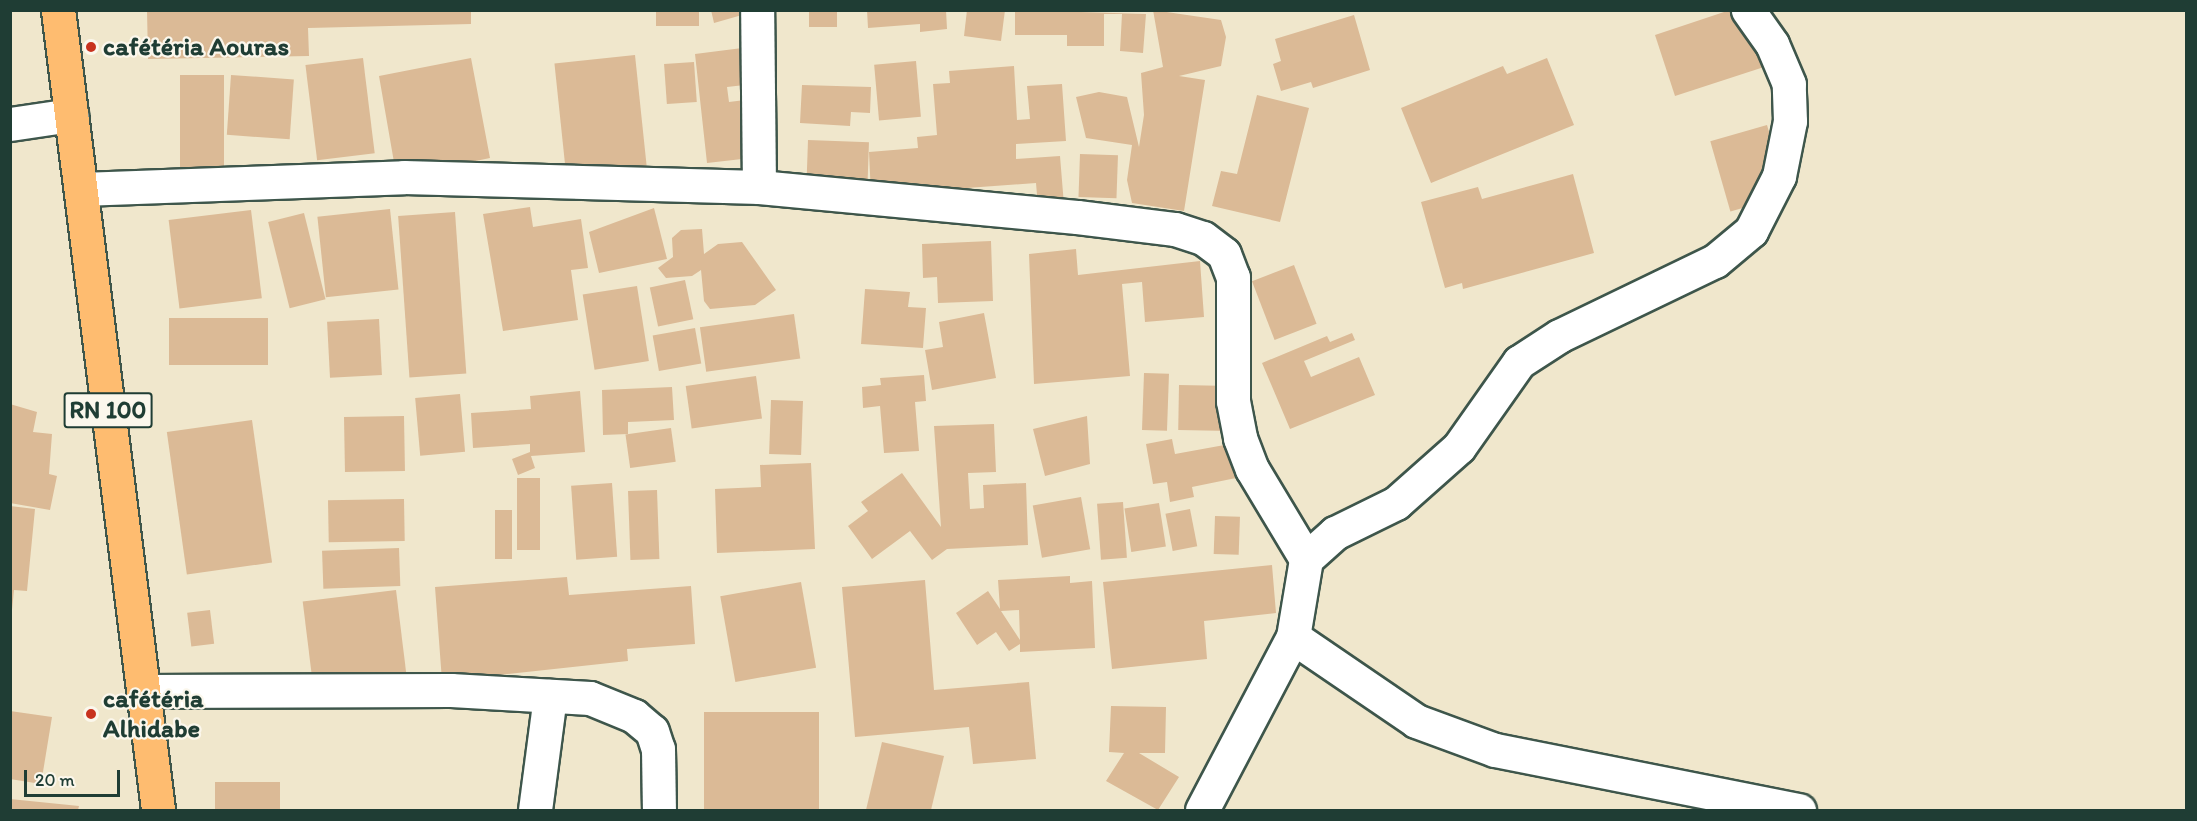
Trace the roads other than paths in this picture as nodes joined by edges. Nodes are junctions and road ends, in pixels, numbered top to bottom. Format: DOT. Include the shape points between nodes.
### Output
graph roads {
  1 [pos="58,10"];
  2 [pos="757,10"];
  3 [pos="1748,10"];
  4 [pos="71,115"];
  5 [pos="10,124"];
  6 [pos="759,187"];
  7 [pos="81,189"];
  8 [pos="1306,559"];
  9 [pos="1293,637"];
  10 [pos="143,691"];
  11 [pos="550,696"];
  12 [pos="158,810"];
  13 [pos="535,810"];
  14 [pos="659,810"];
  15 [pos="1202,810"];
  16 [pos="1799,810"];
  1 -- 4 [label="main road, RN 100"];
  2 -- 6 [label="street"];
  3 -- 8 [label="street" via="1772,44 1789,84 1790,121 1779,176 1750,231 1714,261 1559,336 1519,362 1460,447 1396,503 1335,532"];
  4 -- 5 [label="street"];
  4 -- 7 [label="main road, RN 100"];
  6 -- 7 [label="street" via="404,177"];
  6 -- 8 [label="street" via="1077,217 1175,229 1203,238 1224,254 1233,277 1233,402 1240,438 1252,469"];
  7 -- 10 [label="main road, RN 100"];
  8 -- 9 [label="street"];
  9 -- 15 [label="street"];
  9 -- 16 [label="street" via="1416,721 1495,750"];
  10 -- 11 [label="street" via="451,690"];
  10 -- 12 [label="main road, RN 100"];
  11 -- 13 [label="street"];
  11 -- 14 [label="street" via="590,698 634,716 652,731 658,749"];
}
